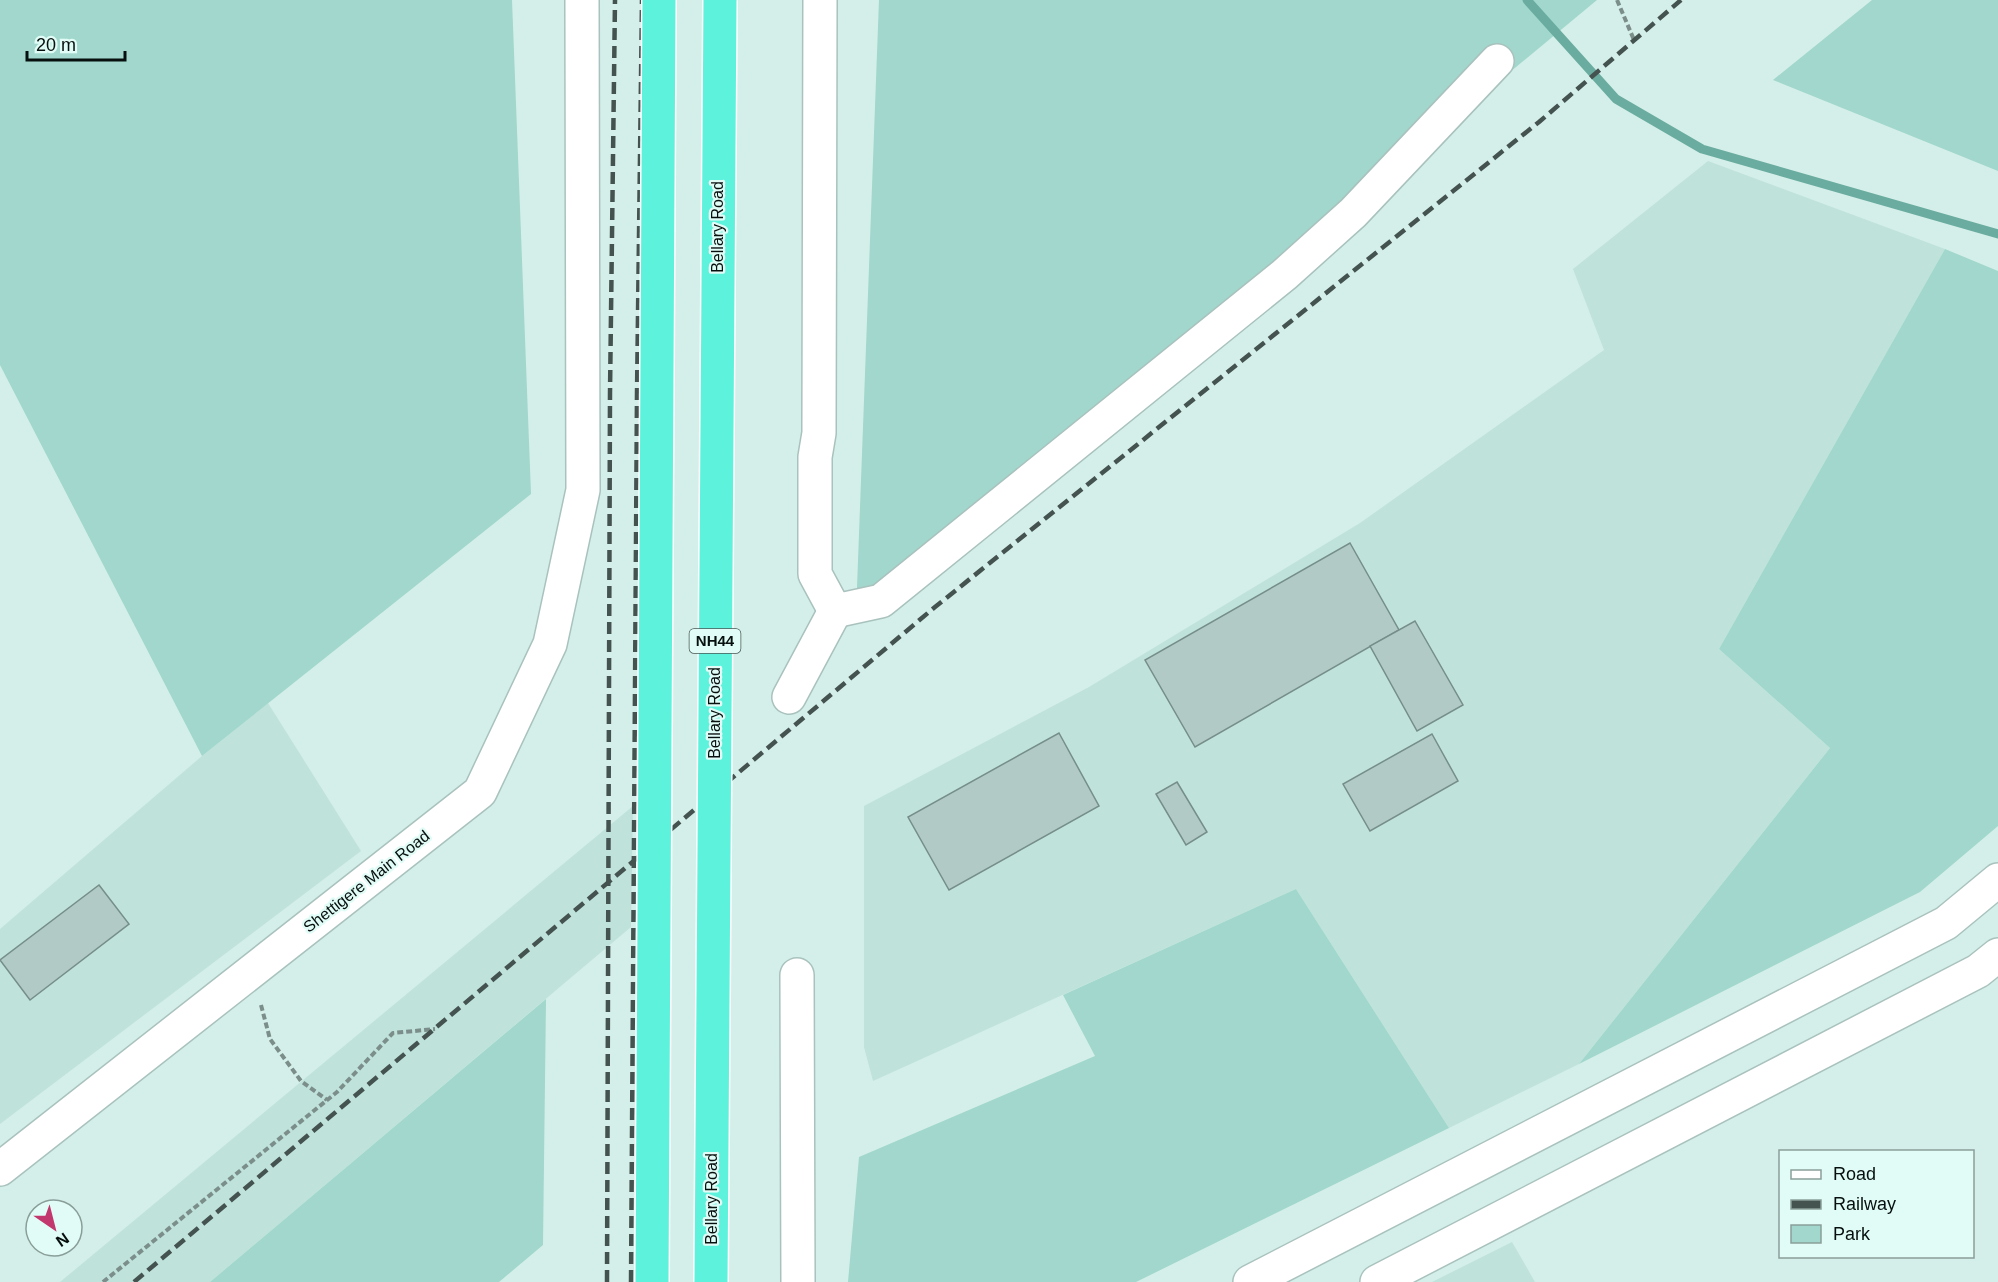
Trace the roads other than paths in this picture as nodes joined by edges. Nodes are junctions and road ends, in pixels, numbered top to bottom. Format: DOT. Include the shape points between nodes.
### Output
graph roads {
  1 [pos="582,0"];
  2 [pos="659,0"];
  3 [pos="720,0"];
  4 [pos="820,0"];
  5 [pos="1497,61"];
  6 [pos="836,611"];
  7 [pos="789,697"];
  8 [pos="1998,880"];
  9 [pos="1998,955"];
  10 [pos="797,975"];
  11 [pos="0,1169"];
  12 [pos="652,1282"];
  13 [pos="711,1282"];
  14 [pos="798,1282"];
  15 [pos="1250,1282"];
  16 [pos="1377,1282"];
  1 -- 11 [label="street, Shettigere Main Road" via="583,490 550,645 480,792"];
  2 -- 12 [label="highway, bridge"];
  3 -- 13 [label="highway, Bellary Road / NH44, bridge"];
  4 -- 6 [label="street" via="815,574"];
  5 -- 6 [label="street" via="1353,213 1284,275 881,601"];
  6 -- 7 [label="street"];
  8 -- 15 [label="street" via="1946,923"];
  9 -- 16 [label="street" via="1968,977"];
  10 -- 14 [label="street"];
}
